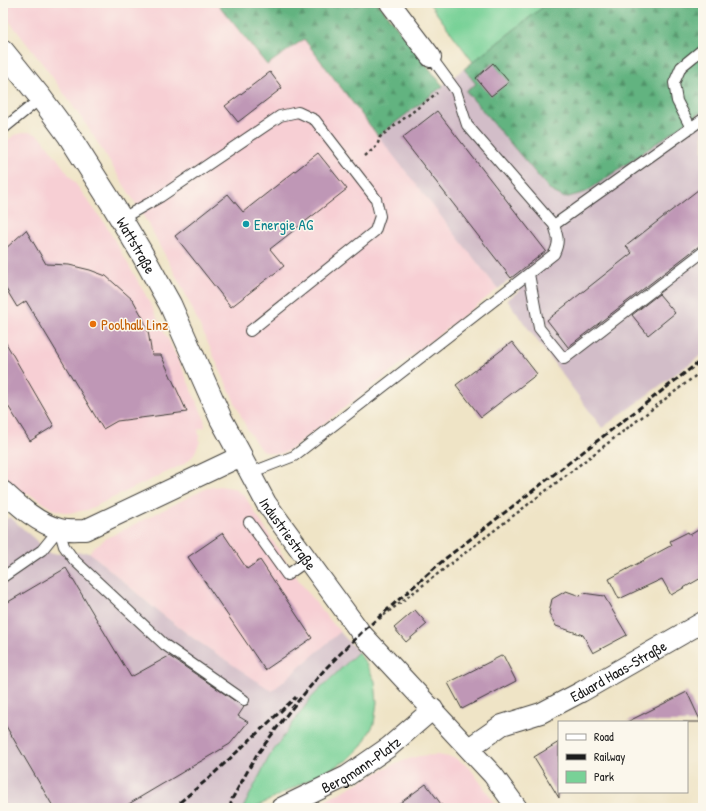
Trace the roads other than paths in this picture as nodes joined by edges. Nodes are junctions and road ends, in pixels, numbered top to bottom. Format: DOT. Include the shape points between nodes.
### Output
graph roads {
  1 [pos="390,3"];
  2 [pos="3,51"];
  3 [pos="701,54"];
  4 [pos="431,57"];
  5 [pos="41,98"];
  6 [pos="703,119"];
  7 [pos="691,128"];
  8 [pos="3,129"];
  9 [pos="122,219"];
  10 [pos="554,225"];
  11 [pos="703,252"];
  12 [pos="529,274"];
  13 [pos="250,330"];
  14 [pos="245,465"];
  15 [pos="3,491"];
  16 [pos="249,522"];
  17 [pos="60,529"];
  18 [pos="308,560"];
  19 [pos="3,577"];
  20 [pos="703,622"];
  21 [pos="244,700"];
  22 [pos="433,709"];
  23 [pos="468,748"];
  24 [pos="281,808"];
  25 [pos="517,808"];
  1 -- 4 [label="street"];
  2 -- 5 [label="street, Wattstraße"];
  3 -- 7 [label="lane" via="681,66 674,82 677,101"];
  4 -- 10 [label="lane" via="456,91 467,125"];
  5 -- 8 [label="lane"];
  5 -- 9 [label="street, Wattstraße"];
  6 -- 7 [label="lane"];
  7 -- 10 [label="lane"];
  9 -- 13 [label="lane" via="160,197 280,116 298,112 315,120 376,199 380,216 375,231"];
  9 -- 14 [label="street, Wattstraße" via="170,304 221,420"];
  10 -- 12 [label="lane" via="558,236 554,254"];
  11 -- 12 [label="lane" via="564,359 539,328"];
  12 -- 14 [label="lane" via="294,456"];
  14 -- 17 [label="street" via="85,530"];
  14 -- 18 [label="street, Industriestraße" via="266,503"];
  15 -- 17 [label="street" via="22,509 46,524"];
  16 -- 18 [label="lane" via="287,575"];
  17 -- 19 [label="lane" via="42,550"];
  17 -- 21 [label="lane" via="64,546 74,560 165,645"];
  18 -- 22 [label="street, Industriestraße" via="361,633"];
  20 -- 23 [label="street, Eduard Haas-Straße" via="541,713 502,725"];
  22 -- 23 [label="street, Industriestraße"];
  22 -- 24 [label="street, Bergmann-Platz" via="389,747 346,776"];
  23 -- 25 [label="street, Industriestraße" via="493,775"];
}
